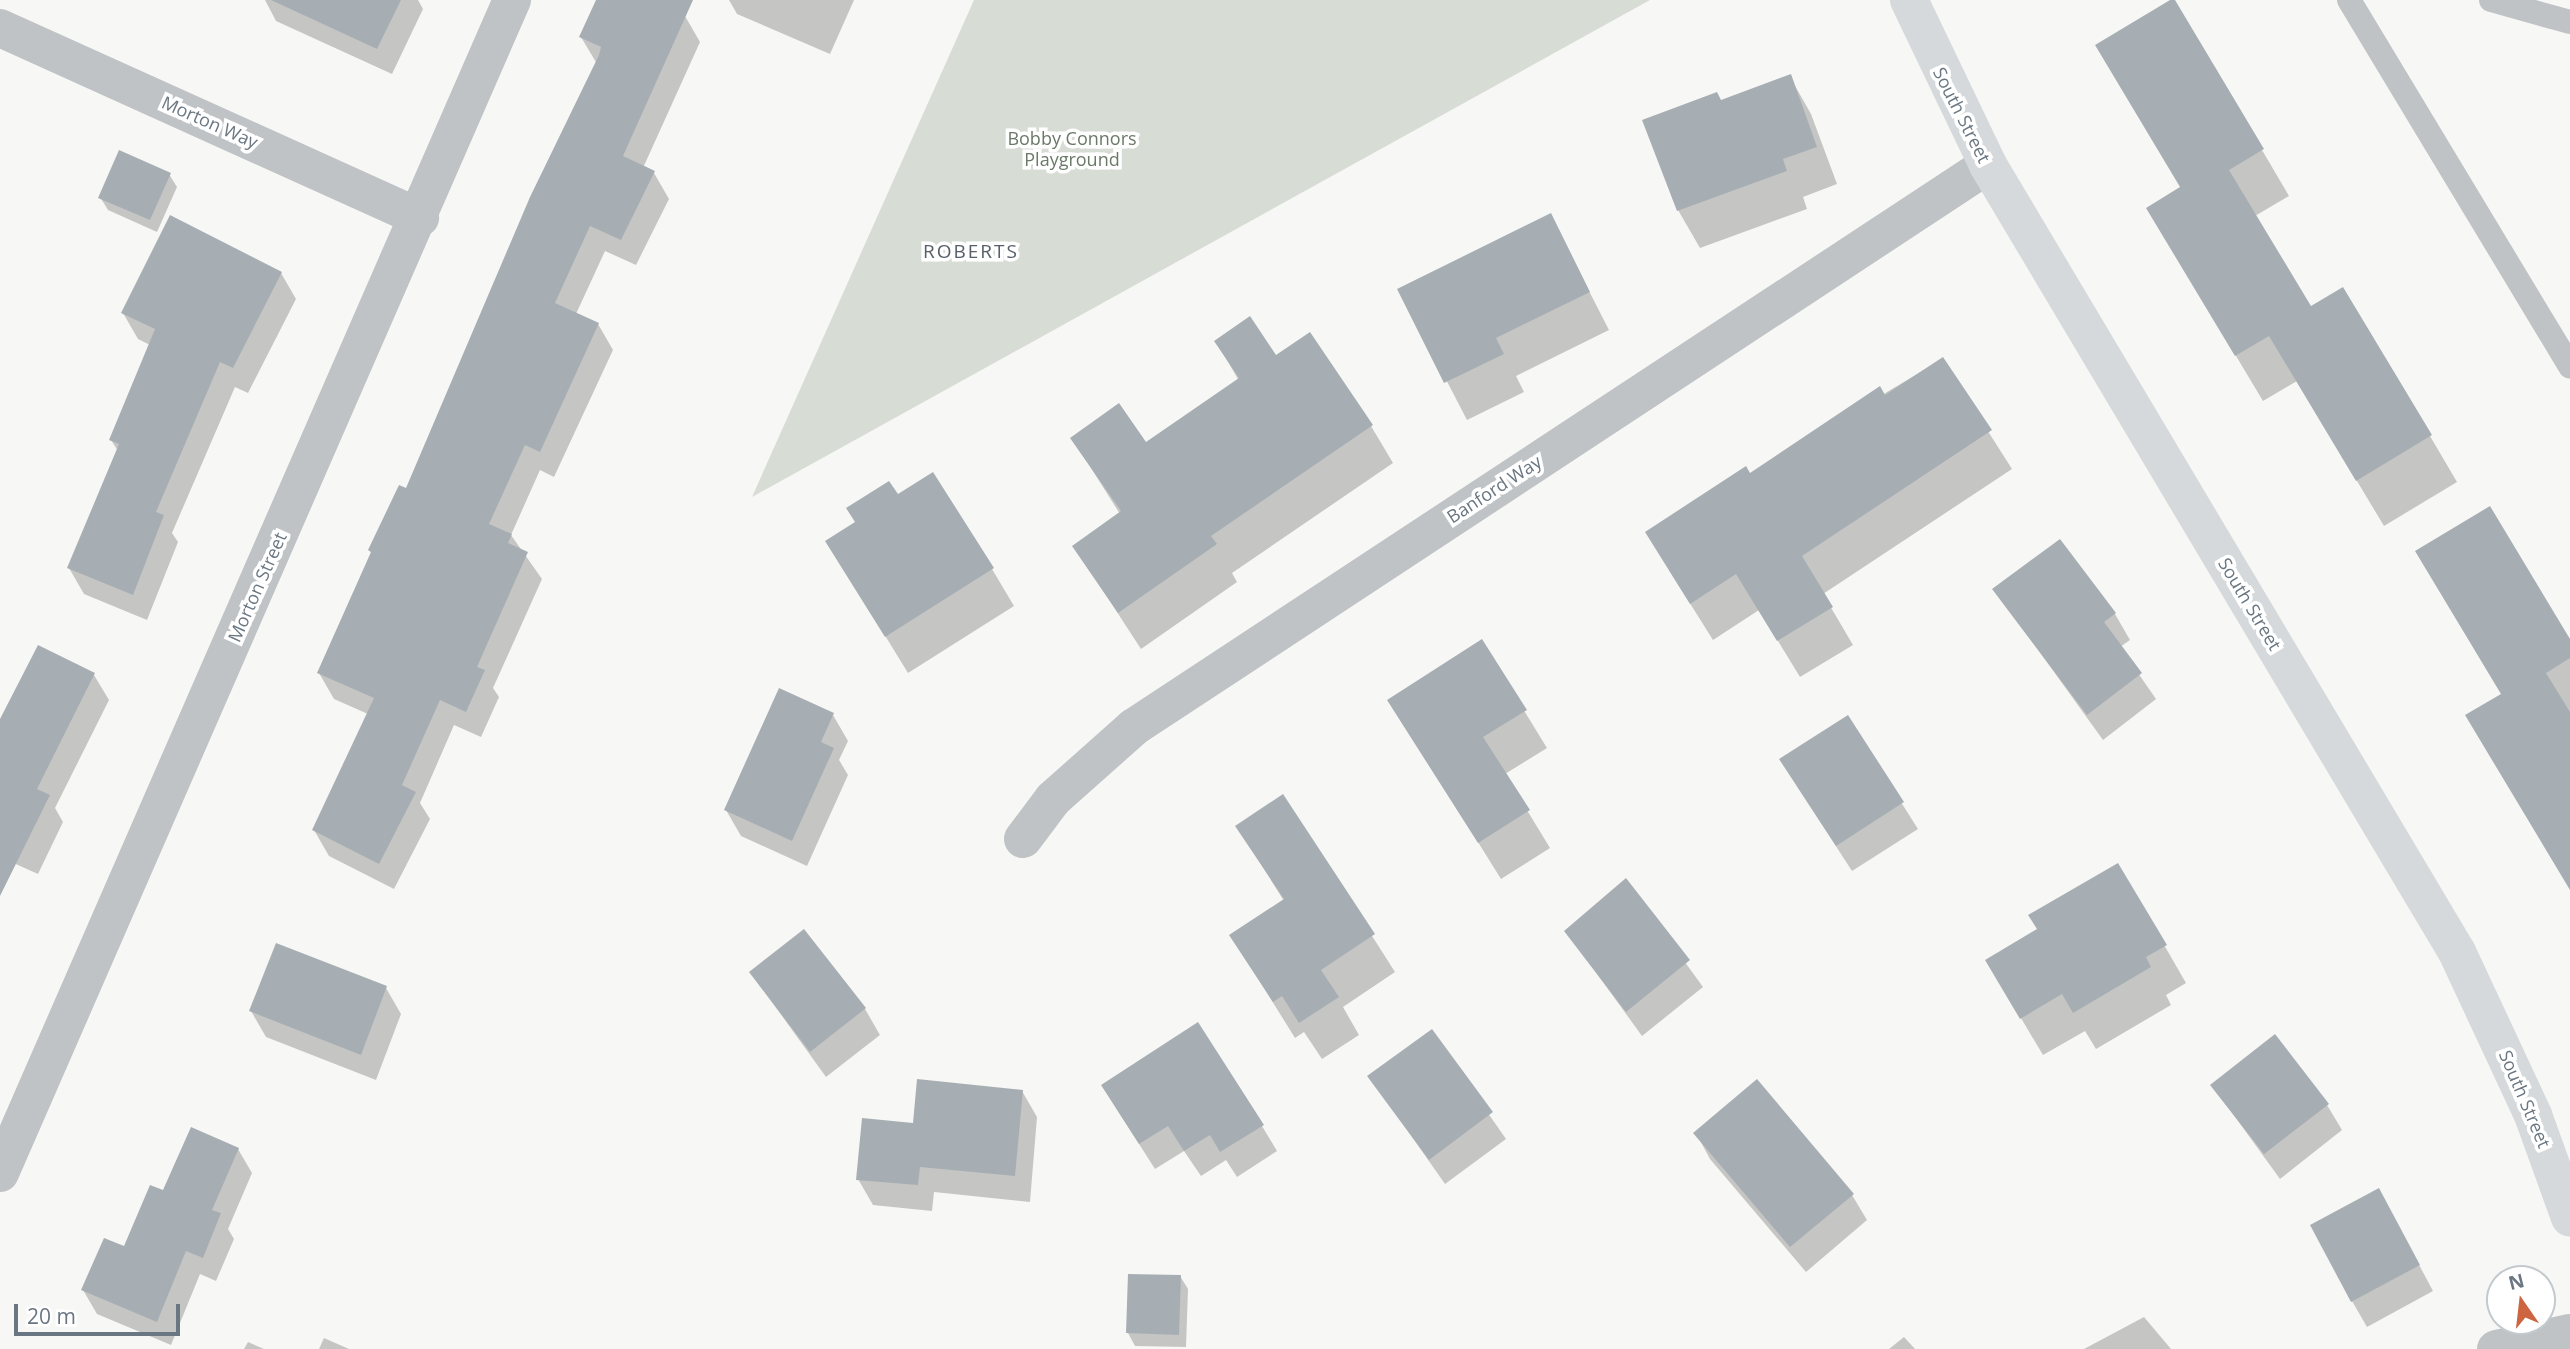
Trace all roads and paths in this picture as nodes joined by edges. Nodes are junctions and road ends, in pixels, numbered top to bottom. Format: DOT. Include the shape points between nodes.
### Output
graph roads {
  1 [pos="512,0"];
  2 [pos="1909,0"];
  3 [pos="2349,0"];
  4 [pos="2491,0"];
  5 [pos="2570,22"];
  6 [pos="0,28"];
  7 [pos="1988,165"];
  8 [pos="420,218"];
  9 [pos="2570,367"];
  10 [pos="1023,839"];
  11 [pos="0,1173"];
  12 [pos="2568,1205"];
  13 [pos="2570,1333"];
  14 [pos="2496,1349"];
  1 -- 8 [label="street, Morton Street"];
  2 -- 7 [label="main road, South Street"];
  3 -- 9 [label="lane"];
  4 -- 5 [label="lane"];
  6 -- 8 [label="street, Morton Way"];
  7 -- 10 [label="street, Banford Way" via="1133,727 1054,799"];
  7 -- 12 [label="main road, South Street" via="2457,952 2533,1115"];
  8 -- 11 [label="street, Morton Street"];
  13 -- 14 [label="street"];
}
